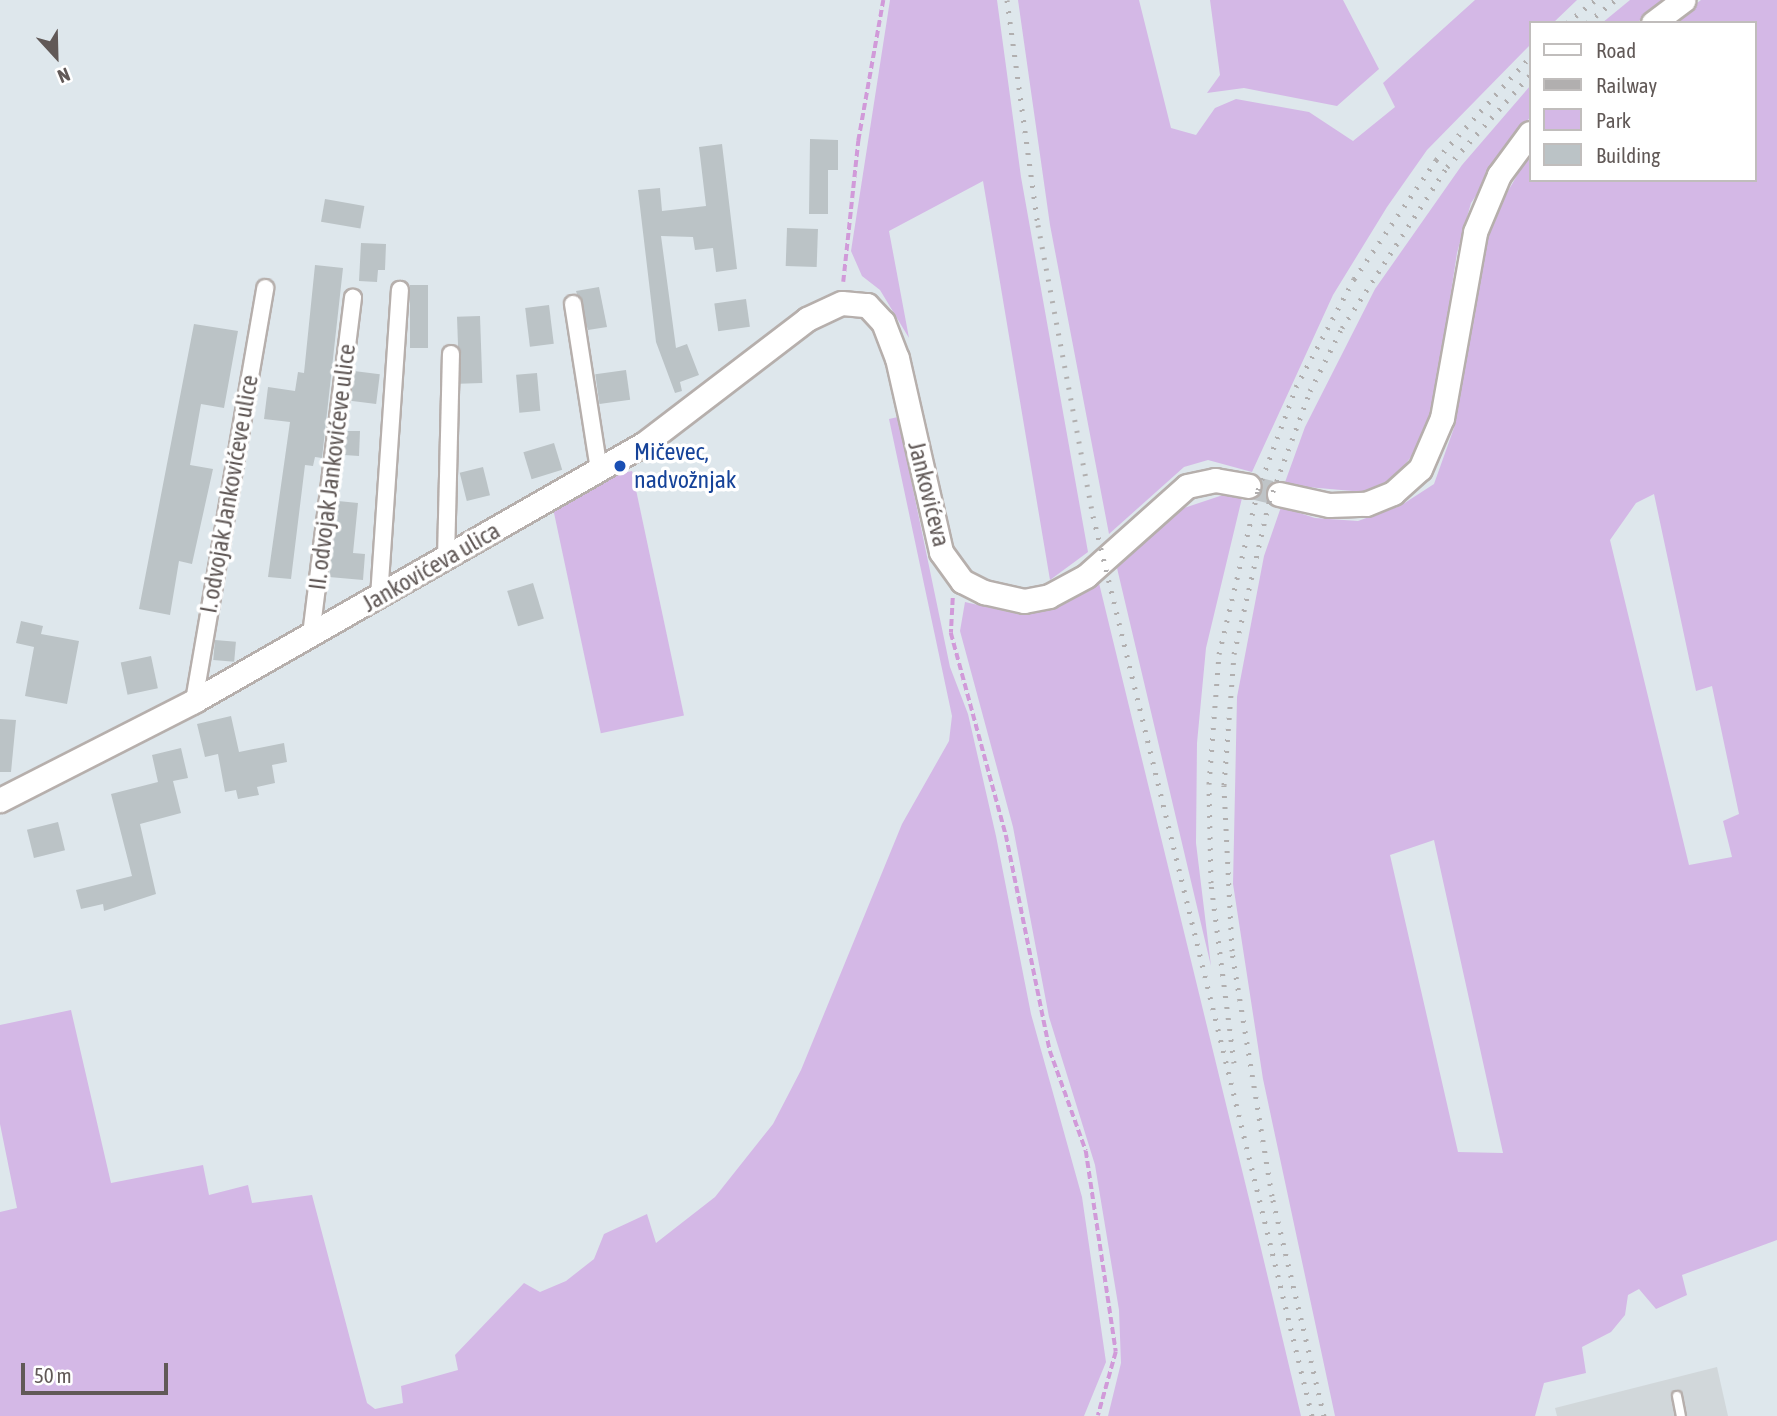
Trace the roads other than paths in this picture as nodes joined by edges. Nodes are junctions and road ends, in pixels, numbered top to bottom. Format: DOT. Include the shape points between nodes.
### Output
graph roads {
  1 [pos="1683,0"];
  2 [pos="1656,21"];
  3 [pos="1528,136"];
  4 [pos="265,288"];
  5 [pos="400,290"];
  6 [pos="352,298"];
  7 [pos="842,303"];
  8 [pos="573,304"];
  9 [pos="451,354"];
  10 [pos="599,470"];
  11 [pos="1248,486"];
  12 [pos="1279,494"];
  13 [pos="446,558"];
  14 [pos="379,597"];
  15 [pos="311,635"];
  16 [pos="194,701"];
  17 [pos="0,800"];
  18 [pos="1676,1396"];
  19 [pos="1681,1416"];
  1 -- 2 [label="main road"];
  3 -- 12 [label="main road" via="1499,175 1475,232 1443,418 1420,469 1394,493 1366,504 1329,505"];
  4 -- 16 [label="street, I. odvojak Jankovićeve ulice"];
  5 -- 14 [label="street"];
  6 -- 15 [label="street, II. odvojak Jankovićeve ulice"];
  7 -- 10 [label="main road, Jankovićeva ulica" via="807,319 703,402"];
  7 -- 11 [label="main road, Jankovićeva" via="867,305 890,337 936,538 954,573 984,592 1024,601 1049,596 1086,576 1187,486 1215,480"];
  8 -- 10 [label="street"];
  9 -- 13 [label="street"];
  10 -- 13 [label="main road, Jankovićeva ulica"];
  13 -- 14 [label="main road, Jankovićeva ulica"];
  14 -- 15 [label="main road, Jankovićeva ulica"];
  15 -- 16 [label="main road, Jankovićeva ulica"];
  16 -- 17 [label="main road, Jankovićeva ulica"];
  18 -- 19 [label="lane"];
}
